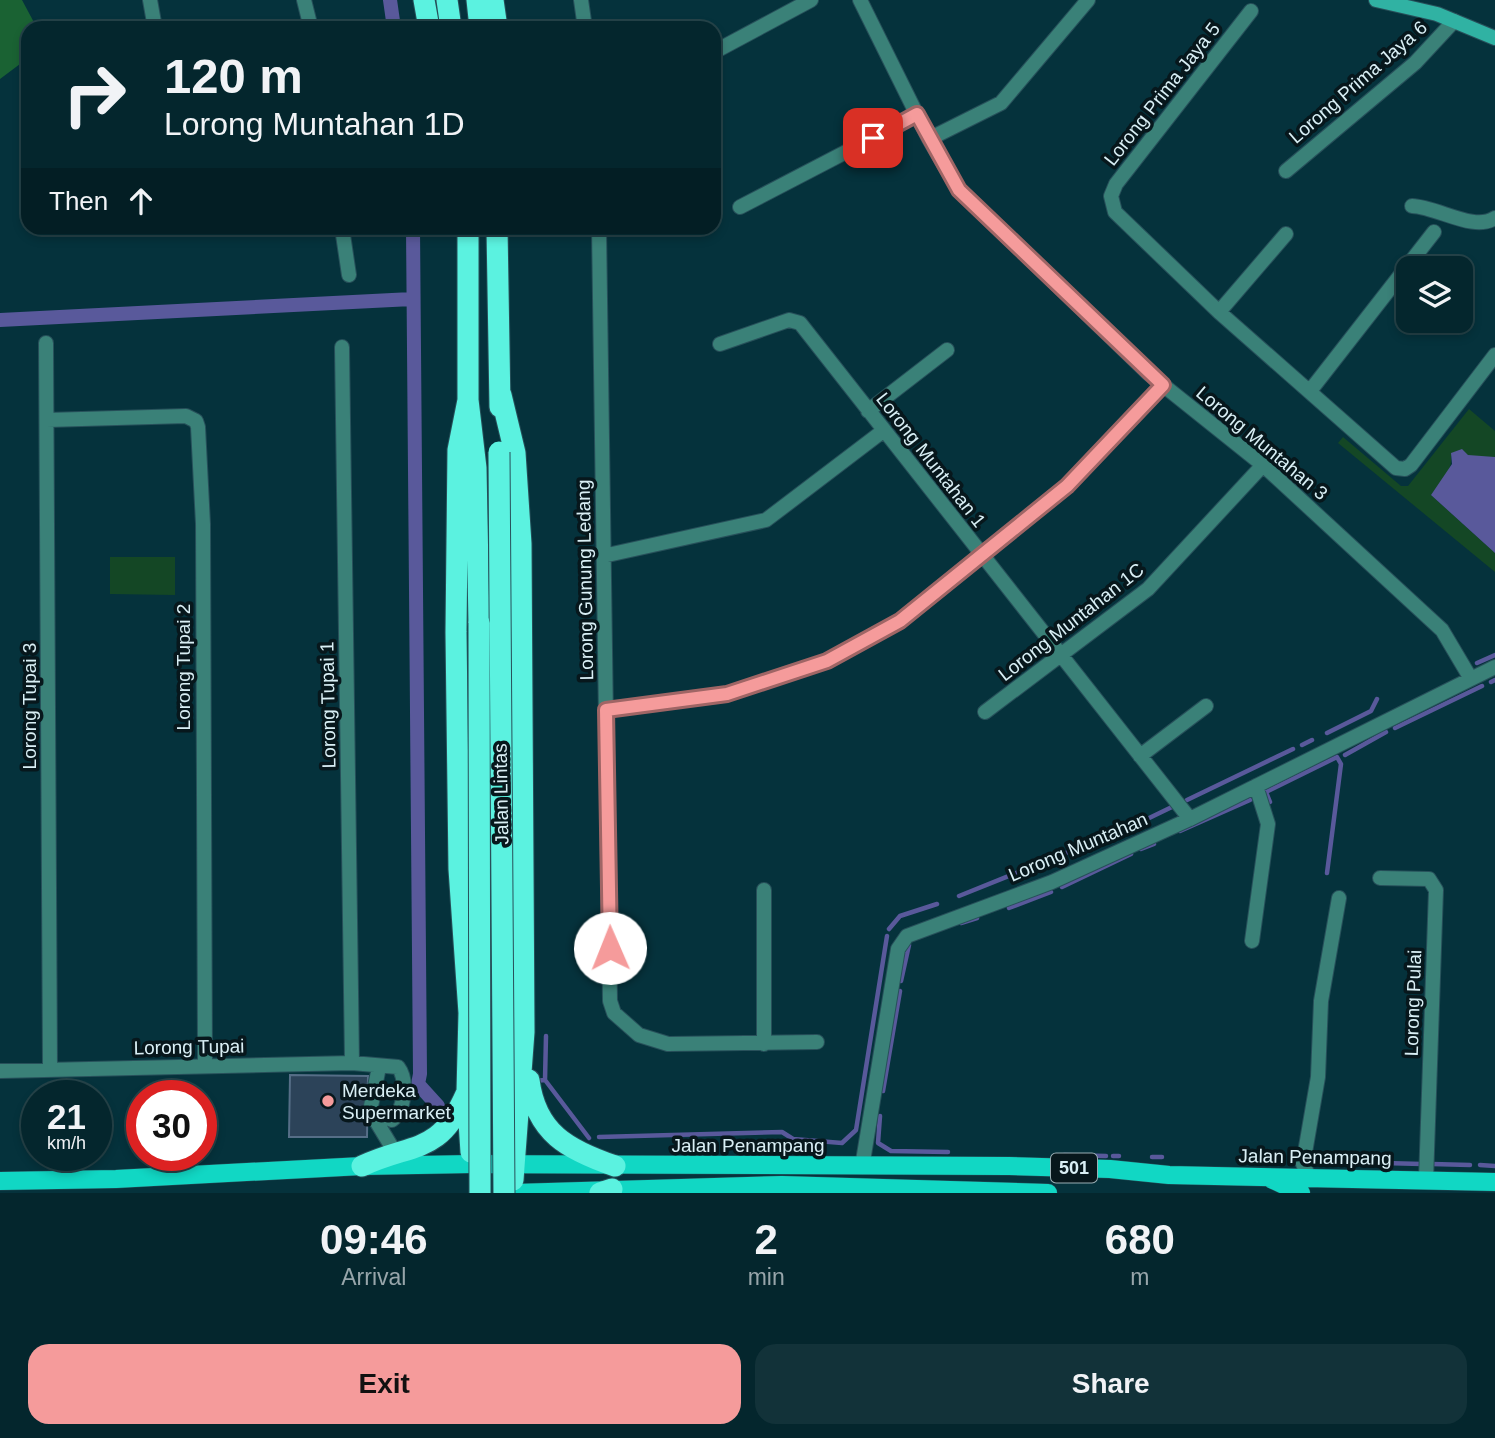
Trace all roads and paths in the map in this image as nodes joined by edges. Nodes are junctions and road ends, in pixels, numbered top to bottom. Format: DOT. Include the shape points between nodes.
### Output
graph roads {
  1 [pos="150,0"];
  2 [pos="304,0"];
  3 [pos="424,0"];
  4 [pos="447,0"];
  5 [pos="477,0"];
  6 [pos="493,0"];
  7 [pos="581,0"];
  8 [pos="811,0"];
  9 [pos="860,0"];
  10 [pos="1088,0"];
  11 [pos="1376,0"];
  12 [pos="1251,11"];
  13 [pos="154,21"];
  14 [pos="309,21"];
  15 [pos="428,21"];
  16 [pos="450,21"];
  17 [pos="479,21"];
  18 [pos="496,21"];
  19 [pos="584,21"];
  20 [pos="1454,21"];
  21 [pos="1495,38"];
  22 [pos="721,48"];
  23 [pos="917,114"];
  24 [pos="929,139"];
  25 [pos="1286,171"];
  26 [pos="1412,205"];
  27 [pos="740,207"];
  28 [pos="1495,218"];
  29 [pos="1434,232"];
  30 [pos="1286,234"];
  31 [pos="343,235"];
  32 [pos="468,235"];
  33 [pos="497,235"];
  34 [pos="598,235"];
  35 [pos="349,275"];
  36 [pos="1219,312"];
  37 [pos="46,343"];
  38 [pos="720,344"];
  39 [pos="342,347"];
  40 [pos="947,350"];
  41 [pos="1495,355"];
  42 [pos="1163,385"];
  43 [pos="1310,391"];
  44 [pos="501,395"];
  45 [pos="468,400"];
  46 [pos="868,411"];
  47 [pos="47,420"];
  48 [pos="883,430"];
  49 [pos="1263,466"];
  50 [pos="604,556"];
  51 [pos="981,556"];
  52 [pos="1062,657"];
  53 [pos="1495,667"];
  54 [pos="1471,678"];
  55 [pos="1206,706"];
  56 [pos="606,710"];
  57 [pos="985,712"];
  58 [pos="1140,756"];
  59 [pos="1256,786"];
  60 [pos="1190,819"];
  61 [pos="1380,878"];
  62 [pos="764,890"];
  63 [pos="1339,898"];
  64 [pos="1252,941"];
  65 [pos="524,1032"];
  66 [pos="817,1042"];
  67 [pos="764,1044"];
  68 [pos="352,1063"];
  69 [pos="205,1065"];
  70 [pos="379,1067"];
  71 [pos="50,1069"];
  72 [pos="0,1071"];
  73 [pos="520,1088"];
  74 [pos="467,1092"];
  75 [pos="370,1111"];
  76 [pos="396,1154"];
  77 [pos="472,1164"];
  78 [pos="512,1164"];
  79 [pos="362,1166"];
  80 [pos="615,1166"];
  81 [pos="862,1167"];
  82 [pos="116,1179"];
  83 [pos="1426,1180"];
  84 [pos="0,1181"];
  85 [pos="1495,1182"];
  86 [pos="1306,1188"];
  87 [pos="782,1189"];
  88 [pos="606,1191"];
  89 [pos="136,1193"];
  90 [pos="473,1193"];
  91 [pos="480,1193"];
  92 [pos="504,1193"];
  93 [pos="514,1193"];
  94 [pos="1048,1193"];
  1 -- 13 [label="street"];
  2 -- 14 [label="street"];
  3 -- 15 [label="highway"];
  4 -- 16 [label="highway"];
  5 -- 17 [label="highway"];
  6 -- 18 [label="highway"];
  7 -- 19 [label="street"];
  8 -- 22 [label="street"];
  9 -- 23 [label="street, Lorong Muntahan 3"];
  10 -- 24 [label="street" via="1001,103"];
  11 -- 20 [label="street"];
  12 -- 36 [label="street, Lorong Prima Jaya 5" via="1124,171 1111,203 1121,219"];
  20 -- 21 [label="street"];
  20 -- 25 [label="street, Lorong Prima Jaya 6" via="1415,63"];
  23 -- 24 [label="street, Lorong Muntahan 3"];
  23 -- 27 [label="street"];
  24 -- 42 [label="street, Lorong Muntahan 3" via="959,190"];
  26 -- 28 [label="street" via="1429,206 1476,224"];
  29 -- 43 [label="street"];
  30 -- 36 [label="street"];
  31 -- 35 [label="street"];
  32 -- 45 [label="highway, Jalan Lintas"];
  33 -- 44 [label="highway, Jalan Lintas"];
  34 -- 50 [label="street, Lorong Gunung Ledang"];
  36 -- 43 [label="street"];
  37 -- 47 [label="street, Lorong Tupai 3"];
  38 -- 46 [label="street, Lorong Muntahan 1" via="795,320"];
  39 -- 68 [label="street, Lorong Tupai 1"];
  40 -- 46 [label="street"];
  41 -- 43 [label="street" via="1405,469 1396,468"];
  42 -- 49 [label="street, Lorong Muntahan 3"];
  42 -- 51 [label="street" via="1067,486"];
  44 -- 65 [label="highway, Jalan Lintas" via="515,453 522,544"];
  44 -- 92 [label="highway, Jalan Lintas, bridge"];
  45 -- 74 [label="highway, Jalan Lintas" via="458,450 456,632 459,869 469,1013"];
  45 -- 91 [label="highway, Jalan Lintas, bridge" via="476,468"];
  46 -- 48 [label="street, Lorong Muntahan 1"];
  47 -- 69 [label="street, Lorong Tupai 2" via="186,416 197,421 203,524"];
  47 -- 71 [label="street, Lorong Tupai 3"];
  48 -- 50 [label="street" via="766,520"];
  48 -- 51 [label="street, Lorong Muntahan 1"];
  49 -- 52 [label="street, Lorong Muntahan 1C" via="1148,589"];
  49 -- 54 [label="street, Lorong Muntahan 3" via="1442,630"];
  50 -- 56 [label="street, Lorong Gunung Ledang"];
  51 -- 52 [label="street, Lorong Muntahan 1"];
  51 -- 56 [label="street" via="900,621 827,661 727,694"];
  52 -- 57 [label="street, Lorong Muntahan 1C"];
  52 -- 58 [label="street, Lorong Muntahan 1"];
  53 -- 54 [label="street, Lorong Muntahan"];
  54 -- 59 [label="street, Lorong Muntahan"];
  55 -- 58 [label="street"];
  56 -- 67 [label="street, Lorong Gunung Ledang" via="610,1001 614,1013 639,1035 667,1044"];
  58 -- 60 [label="street, Lorong Muntahan 1"];
  59 -- 60 [label="street, Lorong Muntahan"];
  59 -- 64 [label="street" via="1268,824"];
  60 -- 81 [label="street, Lorong Muntahan" via="1052,882 907,936 898,949"];
  61 -- 83 [label="street, Lorong Pulai" via="1429,879 1436,890"];
  62 -- 67 [label="street"];
  63 -- 86 [label="street" via="1321,1001 1318,1077 1303,1164"];
  65 -- 73 [label="highway, Jalan Lintas"];
  65 -- 80 [label="highway" via="532,1101 538,1115 581,1154"];
  66 -- 67 [label="street, Lorong Gunung Ledang"];
  68 -- 69 [label="street, Lorong Tupai"];
  68 -- 70 [label="street, Lorong Tupai"];
  69 -- 71 [label="street, Lorong Tupai"];
  70 -- 75 [label="street"];
  70 -- 75 [label="street, Lorong Tupai" via="400,1068 401,1108 392,1120"];
  71 -- 72 [label="street, Lorong Tupai"];
  73 -- 74 [label="highway" via="500,1114 490,1118 473,1110"];
  73 -- 78 [label="highway, Jalan Lintas"];
  74 -- 76 [label="highway" via="449,1127 425,1145"];
  74 -- 77 [label="highway, Jalan Lintas"];
  75 -- 76 [label="street"];
  76 -- 79 [label="highway"];
  77 -- 78 [label="main road, Jalan Penampang / 501"];
  77 -- 79 [label="main road, Jalan Penampang / 501"];
  77 -- 90 [label="highway, Jalan Lintas"];
  78 -- 80 [label="main road, Jalan Penampang / 501"];
  78 -- 93 [label="highway, Jalan Lintas"];
  79 -- 82 [label="main road, Jalan Penampang / 501"];
  80 -- 81 [label="main road, Jalan Penampang / 501"];
  81 -- 86 [label="main road, Jalan Penampang / 501" via="1009,1166 1264,1176"];
  82 -- 84 [label="main road, Jalan Penampang / 501"];
  82 -- 89 [label="main road"];
  83 -- 85 [label="main road, Jalan Penampang"];
  83 -- 86 [label="main road, Jalan Penampang" via="1331,1178"];
  87 -- 88 [label="main road, Jalan Penampang / 501"];
  87 -- 94 [label="main road, Jalan Penampang / 501"];
  88 -- 93 [label="main road, Jalan Penampang / 501"];
}
